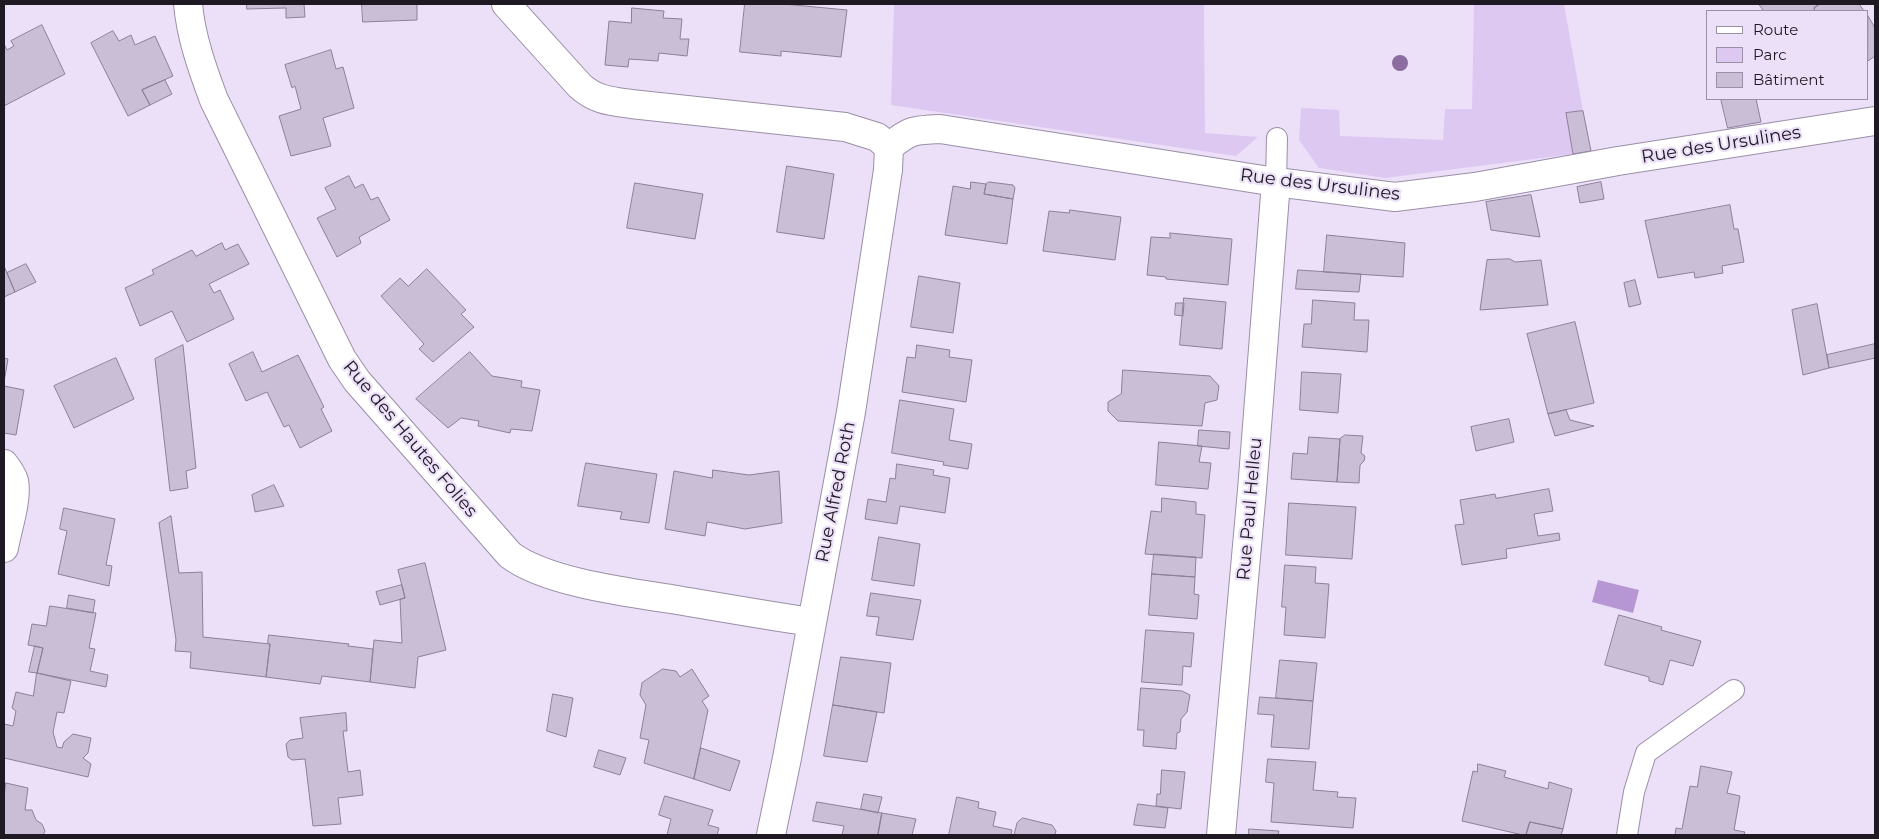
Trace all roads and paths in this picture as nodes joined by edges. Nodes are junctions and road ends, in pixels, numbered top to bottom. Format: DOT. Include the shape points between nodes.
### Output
graph roads {
  1 [pos="188,4"];
  2 [pos="506,4"];
  3 [pos="1875,121"];
  4 [pos="1277,138"];
  5 [pos="889,147"];
  6 [pos="1276,182"];
  7 [pos="4,464"];
  8 [pos="4,548"];
  9 [pos="811,622"];
  10 [pos="1734,690"];
  11 [pos="771,835"];
  12 [pos="1221,835"];
  13 [pos="1627,835"];
  1 -- 9 [label="street, Rue des Hautes Folies" via="198,57 214,100 342,359 357,381 510,555 547,574 589,584"];
  2 -- 5 [label="street" via="590,95 640,106 845,127 877,137"];
  3 -- 6 [label="street, Rue des Ursulines" via="1475,187 1396,197"];
  4 -- 6 [label="lane"];
  5 -- 6 [label="street, Rue des Ursulines" via="914,130 940,129"];
  5 -- 9 [label="street, Rue Alfred Roth" via="851,412"];
  6 -- 12 [label="street, Rue Paul Helleu"];
  7 -- 8 [label="street" via="14,481"];
  9 -- 11 [label="street, Rue Alfred Roth"];
  10 -- 13 [label="lane" via="1646,753 1634,792"];
}
